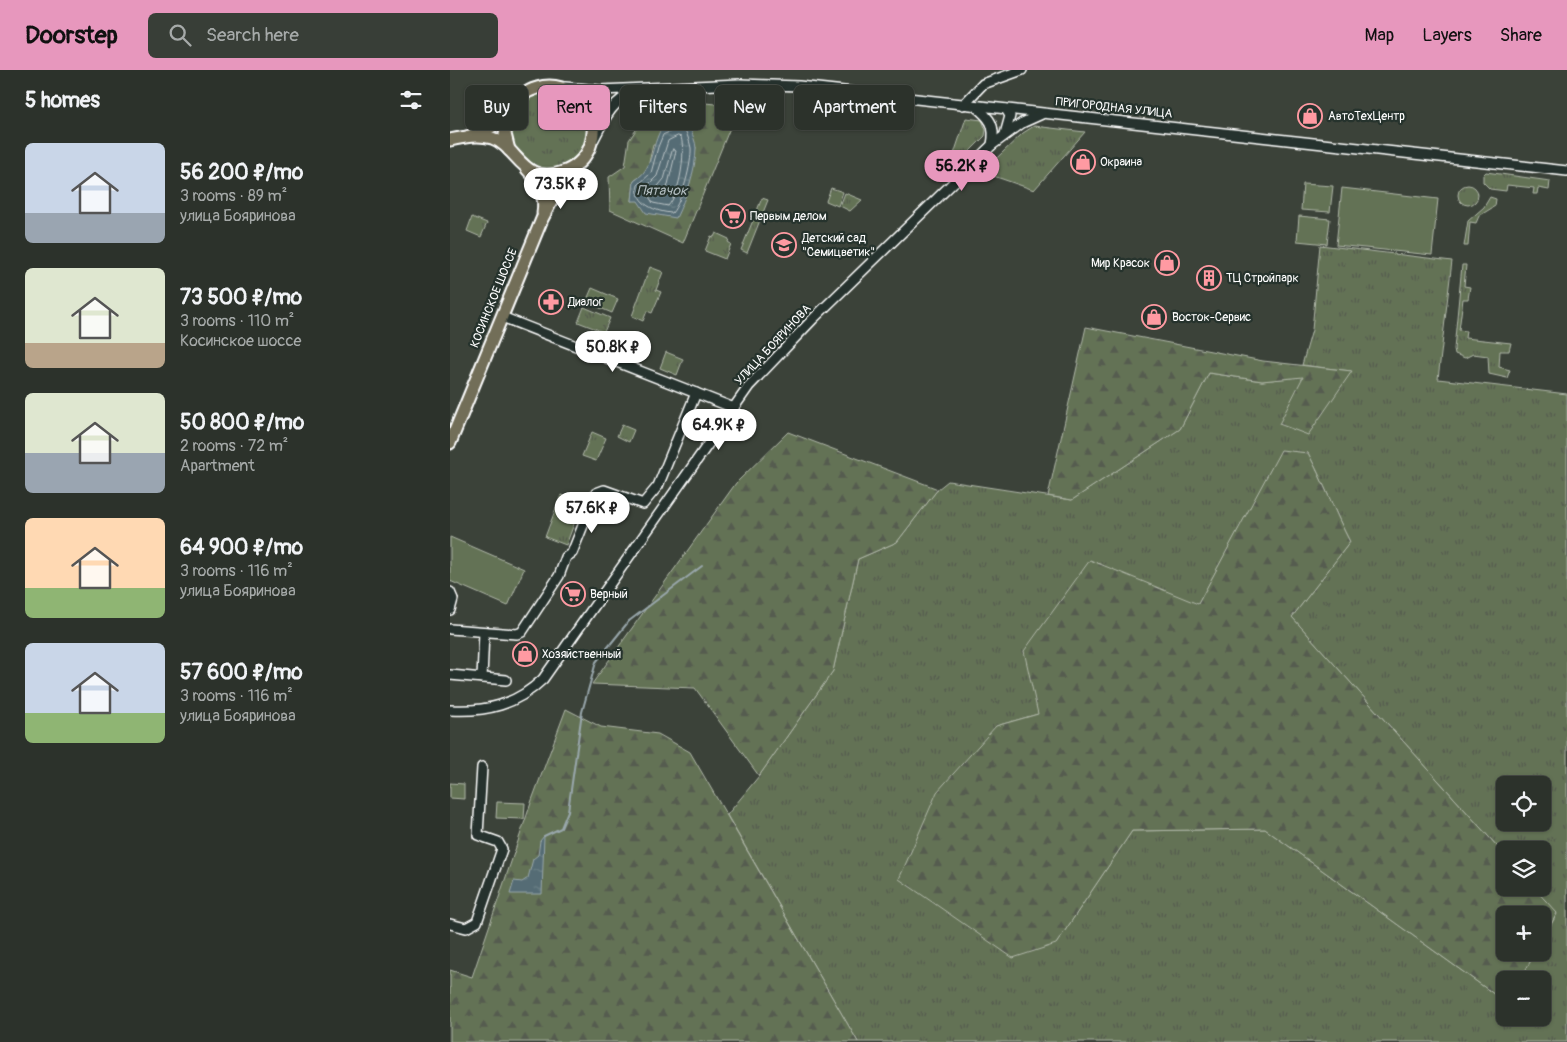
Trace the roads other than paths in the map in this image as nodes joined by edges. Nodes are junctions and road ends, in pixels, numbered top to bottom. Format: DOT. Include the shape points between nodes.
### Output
graph roads {
  1 [pos="1022,70"];
  2 [pos="705,86"];
  3 [pos="620,100"];
  4 [pos="963,105"];
  5 [pos="975,106"];
  6 [pos="1006,109"];
  7 [pos="1046,113"];
  8 [pos="484,130"];
  9 [pos="506,130"];
  10 [pos="593,130"];
  11 [pos="1005,134"];
  12 [pos="466,137"];
  13 [pos="450,140"];
  14 [pos="591,143"];
  15 [pos="992,145"];
  16 [pos="518,161"];
  17 [pos="576,165"];
  18 [pos="1567,171"];
  19 [pos="542,219"];
  20 [pos="502,316"];
  21 [pos="696,393"];
  22 [pos="734,408"];
  23 [pos="450,443"];
  24 [pos="450,592"];
  25 [pos="450,610"];
  26 [pos="450,629"];
  27 [pos="484,632"];
  28 [pos="450,675"];
  29 [pos="482,678"];
  30 [pos="506,680"];
  31 [pos="450,710"];
  32 [pos="482,767"];
  33 [pos="450,924"];
  1 -- 4 [label="street" via="983,84"];
  2 -- 4 [label="street, ПРИГОРОДНАЯ УЛИЦА" via="769,84"];
  3 -- 14 [label="street"];
  4 -- 5 [label="street, ПРИГОРОДНАЯ УЛИЦА"];
  5 -- 6 [label="street, ПРИГОРОДНАЯ УЛИЦА"];
  5 -- 15 [label="street" via="994,125"];
  6 -- 7 [label="street, ПРИГОРОДНАЯ УЛИЦА"];
  6 -- 11 [label="street" via="1010,116"];
  7 -- 11 [label="street, УЛИЦА БОЯРИНОВА"];
  7 -- 18 [label="street, ПРИГОРОДНАЯ УЛИЦА"];
  8 -- 12 [label="main road"];
  9 -- 16 [label="main road"];
  10 -- 14 [label="main road"];
  11 -- 15 [label="street, УЛИЦА БОЯРИНОВА"];
  12 -- 13 [label="main road"];
  12 -- 16 [label="main road, КОСИНСКОЕ ШОССЕ" via="493,138"];
  14 -- 17 [label="main road"];
  15 -- 22 [label="street, УЛИЦА БОЯРИНОВА" via="813,319 749,386"];
  16 -- 17 [label="main road" via="536,172 553,174"];
  16 -- 19 [label="main road, КОСИНСКОЕ ШОССЕ" via="536,179 543,194"];
  17 -- 19 [label="main road, КОСИНСКОЕ ШОССЕ"];
  19 -- 20 [label="main road, КОСИНСКОЕ ШОССЕ"];
  20 -- 21 [label="street"];
  20 -- 23 [label="main road, КОСИНСКОЕ ШОССЕ"];
  21 -- 22 [label="street"];
  21 -- 27 [label="street" via="658,486 646,502 639,504 599,490 572,553 566,557 559,576 526,628 517,634"];
  22 -- 31 [label="street, УЛИЦА БОЯРИНОВА" via="543,679 520,698 498,707"];
  24 -- 25 [label="street" via="453,599"];
  26 -- 27 [label="street"];
  27 -- 29 [label="street"];
  28 -- 29 [label="street"];
  29 -- 30 [label="street"];
  32 -- 33 [label="street" via="478,835 498,842 502,849 477,922 466,928"];
}
